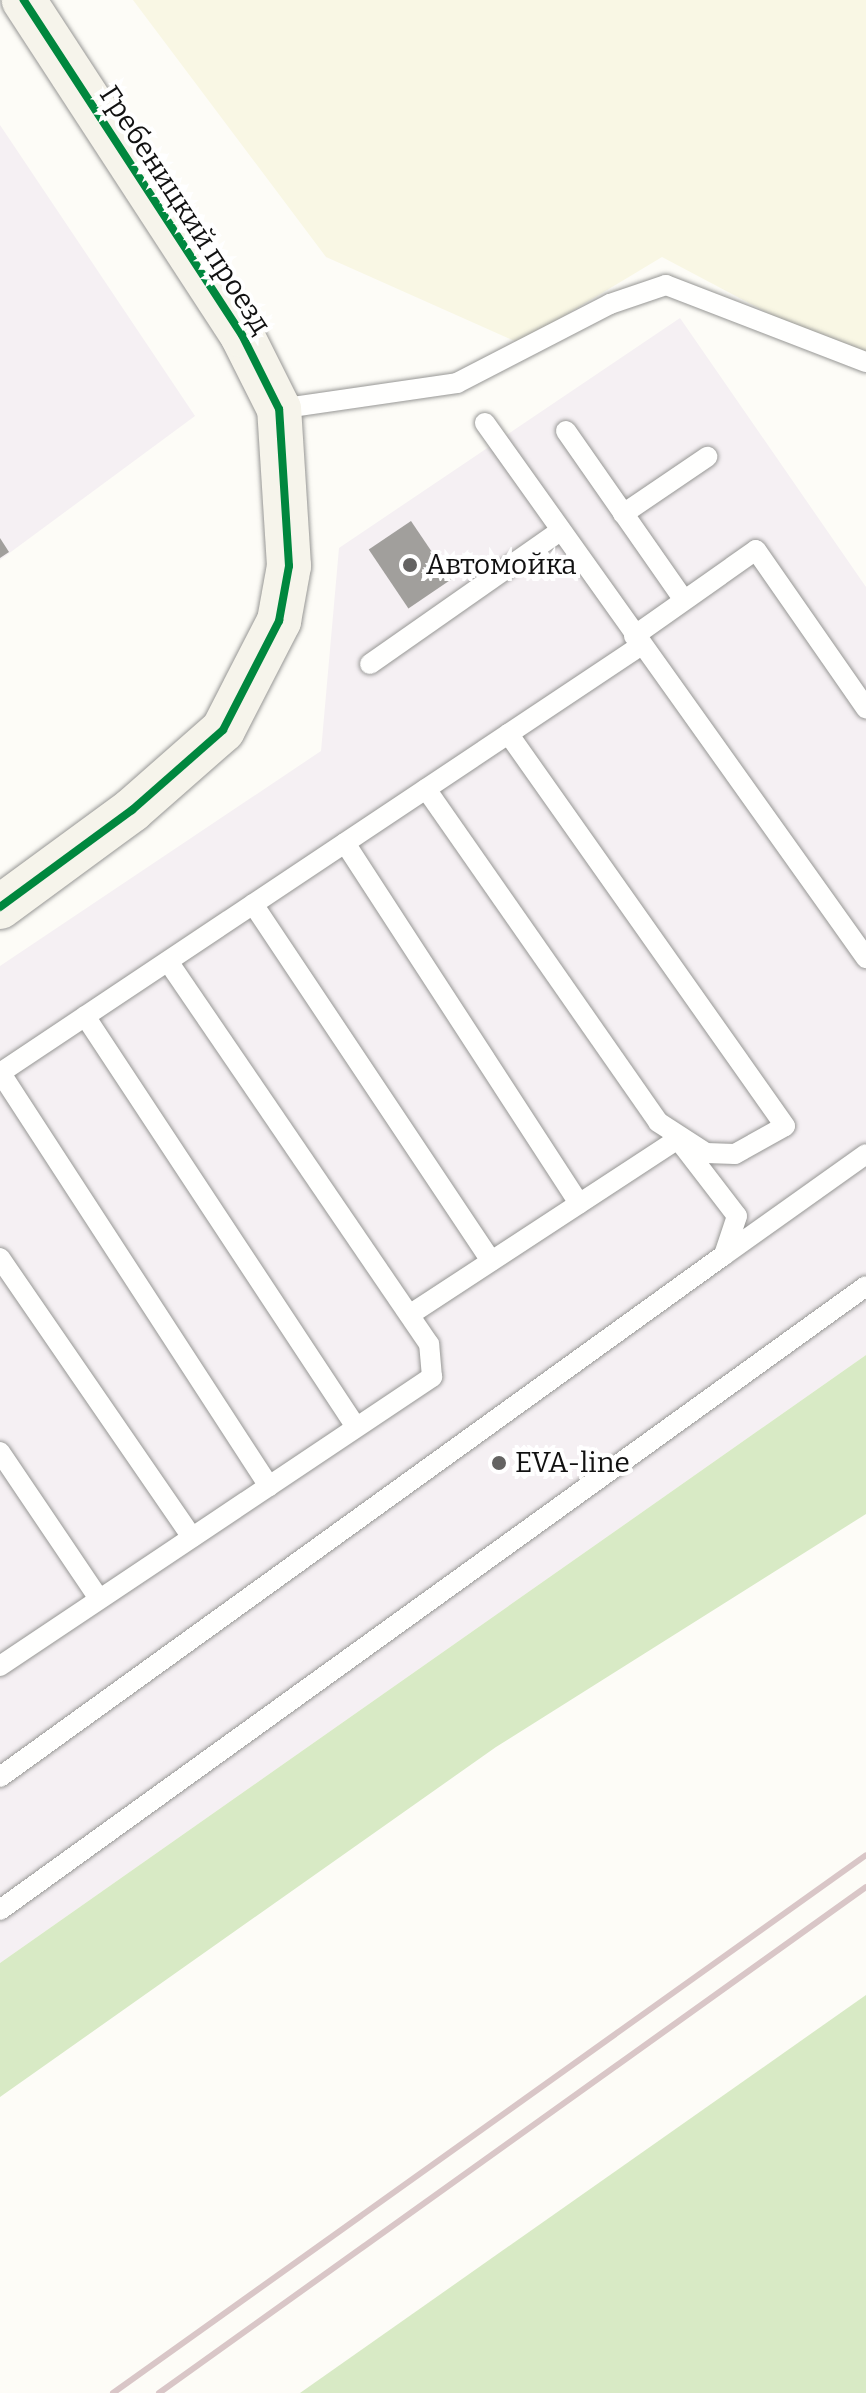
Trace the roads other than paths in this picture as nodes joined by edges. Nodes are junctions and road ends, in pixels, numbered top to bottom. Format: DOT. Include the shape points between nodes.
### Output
graph roads {
  1 [pos="24,0"];
  2 [pos="866,362"];
  3 [pos="279,409"];
  4 [pos="485,423"];
  5 [pos="566,431"];
  6 [pos="707,457"];
  7 [pos="623,514"];
  8 [pos="560,531"];
  9 [pos="684,600"];
  10 [pos="637,641"];
  11 [pos="370,664"];
  12 [pos="866,708"];
  13 [pos="508,734"];
  14 [pos="426,789"];
  15 [pos="345,843"];
  16 [pos="253,904"];
  17 [pos="0,907"];
  18 [pos="866,958"];
  19 [pos="168,961"];
  20 [pos="85,1016"];
  21 [pos="0,1072"];
  22 [pos="678,1139"];
  23 [pos="866,1154"];
  24 [pos="579,1204"];
  25 [pos="724,1255"];
  26 [pos="0,1258"];
  27 [pos="491,1261"];
  28 [pos="866,1286"];
  29 [pos="409,1315"];
  30 [pos="356,1427"];
  31 [pos="0,1452"];
  32 [pos="269,1486"];
  33 [pos="192,1537"];
  34 [pos="99,1599"];
  35 [pos="3,1657"];
  36 [pos="0,1777"];
  37 [pos="0,1910"];
  1 -- 3 [label="street, Гребеницкий проезд" via="242,335"];
  2 -- 3 [label="lane" via="666,285 610,304 457,383"];
  3 -- 17 [label="street, Гребеницкий проезд" via="289,566 279,621 223,730 132,810"];
  4 -- 8 [label="lane"];
  5 -- 7 [label="lane"];
  6 -- 7 [label="lane"];
  7 -- 9 [label="lane"];
  8 -- 10 [label="lane"];
  8 -- 11 [label="lane"];
  9 -- 10 [label="lane"];
  9 -- 12 [label="lane" via="756,550"];
  10 -- 13 [label="lane"];
  10 -- 18 [label="lane"];
  13 -- 14 [label="lane"];
  13 -- 22 [label="lane" via="785,1126 735,1154 706,1153"];
  14 -- 15 [label="lane"];
  14 -- 22 [label="lane" via="658,1122"];
  15 -- 16 [label="lane"];
  15 -- 24 [label="lane"];
  16 -- 19 [label="lane"];
  16 -- 27 [label="lane"];
  19 -- 20 [label="lane"];
  19 -- 29 [label="lane"];
  20 -- 21 [label="lane"];
  20 -- 30 [label="lane"];
  21 -- 32 [label="lane"];
  22 -- 24 [label="lane"];
  22 -- 25 [label="lane" via="737,1216"];
  23 -- 25 [label="lane"];
  24 -- 27 [label="lane"];
  25 -- 36 [label="lane"];
  26 -- 33 [label="lane"];
  27 -- 29 [label="lane"];
  28 -- 37 [label="lane"];
  29 -- 30 [label="lane" via="429,1344 432,1377"];
  30 -- 32 [label="lane"];
  31 -- 34 [label="lane"];
  32 -- 33 [label="lane"];
  33 -- 34 [label="lane"];
  34 -- 35 [label="lane"];
}
